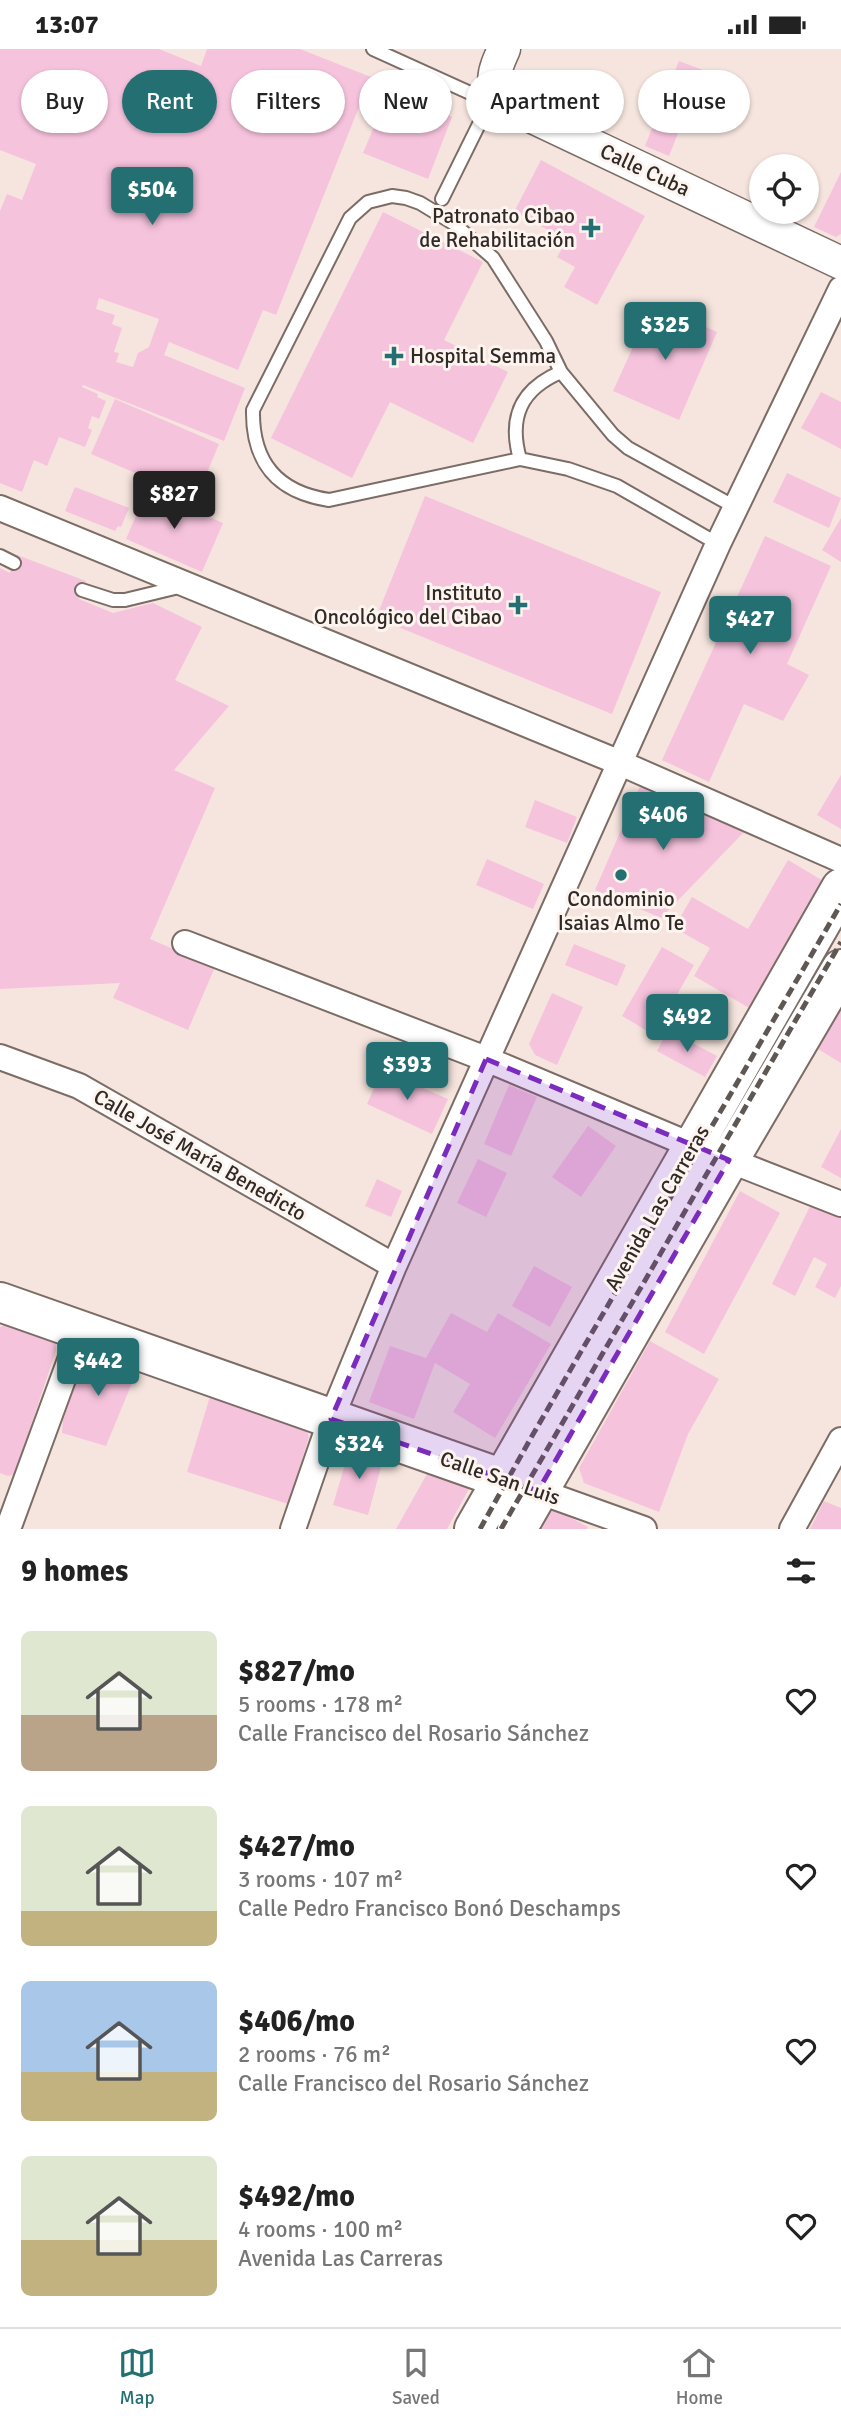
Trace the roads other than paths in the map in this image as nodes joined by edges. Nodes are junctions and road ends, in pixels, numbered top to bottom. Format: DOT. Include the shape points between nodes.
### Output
graph roads {
  1 [pos="373,49"];
  2 [pos="504,49"];
  3 [pos="494,70"];
  4 [pos="466,86"];
  5 [pos="475,133"];
  6 [pos="566,133"];
  7 [pos="442,199"];
  8 [pos="841,263"];
  9 [pos="841,289"];
  10 [pos="561,372"];
  11 [pos="520,459"];
  12 [pos="735,507"];
  13 [pos="0,509"];
  14 [pos="718,544"];
  15 [pos="0,556"];
  16 [pos="14,563"];
  17 [pos="188,585"];
  18 [pos="82,590"];
  19 [pos="618,762"];
  20 [pos="841,860"];
  21 [pos="841,888"];
  22 [pos="185,943"];
  23 [pos="841,969"];
  24 [pos="0,1056"];
  25 [pos="486,1059"];
  26 [pos="692,1146"];
  27 [pos="729,1160"];
  28 [pos="841,1204"];
  29 [pos="394,1266"];
  30 [pos="4,1305"];
  31 [pos="81,1331"];
  32 [pos="331,1419"];
  33 [pos="841,1440"];
  34 [pos="502,1479"];
  35 [pos="538,1491"];
  36 [pos="8,1529"];
  37 [pos="293,1529"];
  38 [pos="474,1529"];
  39 [pos="517,1529"];
  40 [pos="644,1529"];
  41 [pos="792,1529"];
  1 -- 4 [label="lane"];
  2 -- 3 [label="street"];
  5 -- 7 [label="lane"];
  6 -- 8 [label="street, Calle Cuba"];
  9 -- 12 [label="street"];
  10 -- 11 [label="lane" via="544,379 520,406 515,432"];
  10 -- 11 [label="lane" via="494,258 453,223 420,203 392,196 368,202 350,218 253,409 256,443 269,468 285,485 309,497 329,500"];
  10 -- 12 [label="lane" via="628,448"];
  11 -- 14 [label="lane" via="617,486"];
  12 -- 14 [label="street"];
  13 -- 17 [label="street"];
  14 -- 19 [label="street"];
  15 -- 16 [label="lane"];
  17 -- 18 [label="lane" via="125,600"];
  17 -- 19 [label="street"];
  19 -- 20 [label="street"];
  19 -- 25 [label="street"];
  21 -- 26 [label="main road, Avenida Las Carreras"];
  22 -- 25 [label="street"];
  23 -- 27 [label="main road, Avenida Las Carreras"];
  24 -- 29 [label="street, Calle José María Benedicto" via="79,1086"];
  25 -- 26 [label="street"];
  25 -- 29 [label="street"];
  26 -- 27 [label="street"];
  26 -- 34 [label="main road, Avenida Las Carreras"];
  27 -- 28 [label="street"];
  27 -- 35 [label="main road, Avenida Las Carreras"];
  29 -- 32 [label="street"];
  30 -- 31 [label="main road, Calle San Luis"];
  31 -- 32 [label="main road, Calle San Luis"];
  31 -- 36 [label="street"];
  32 -- 34 [label="main road, Calle San Luis"];
  32 -- 37 [label="street"];
  33 -- 41 [label="street"];
  34 -- 35 [label="main road, Calle San Luis"];
  34 -- 38 [label="main road, Avenida Las Carreras"];
  35 -- 39 [label="main road, Avenida Las Carreras"];
  35 -- 40 [label="street, Calle San Luis"];
}
